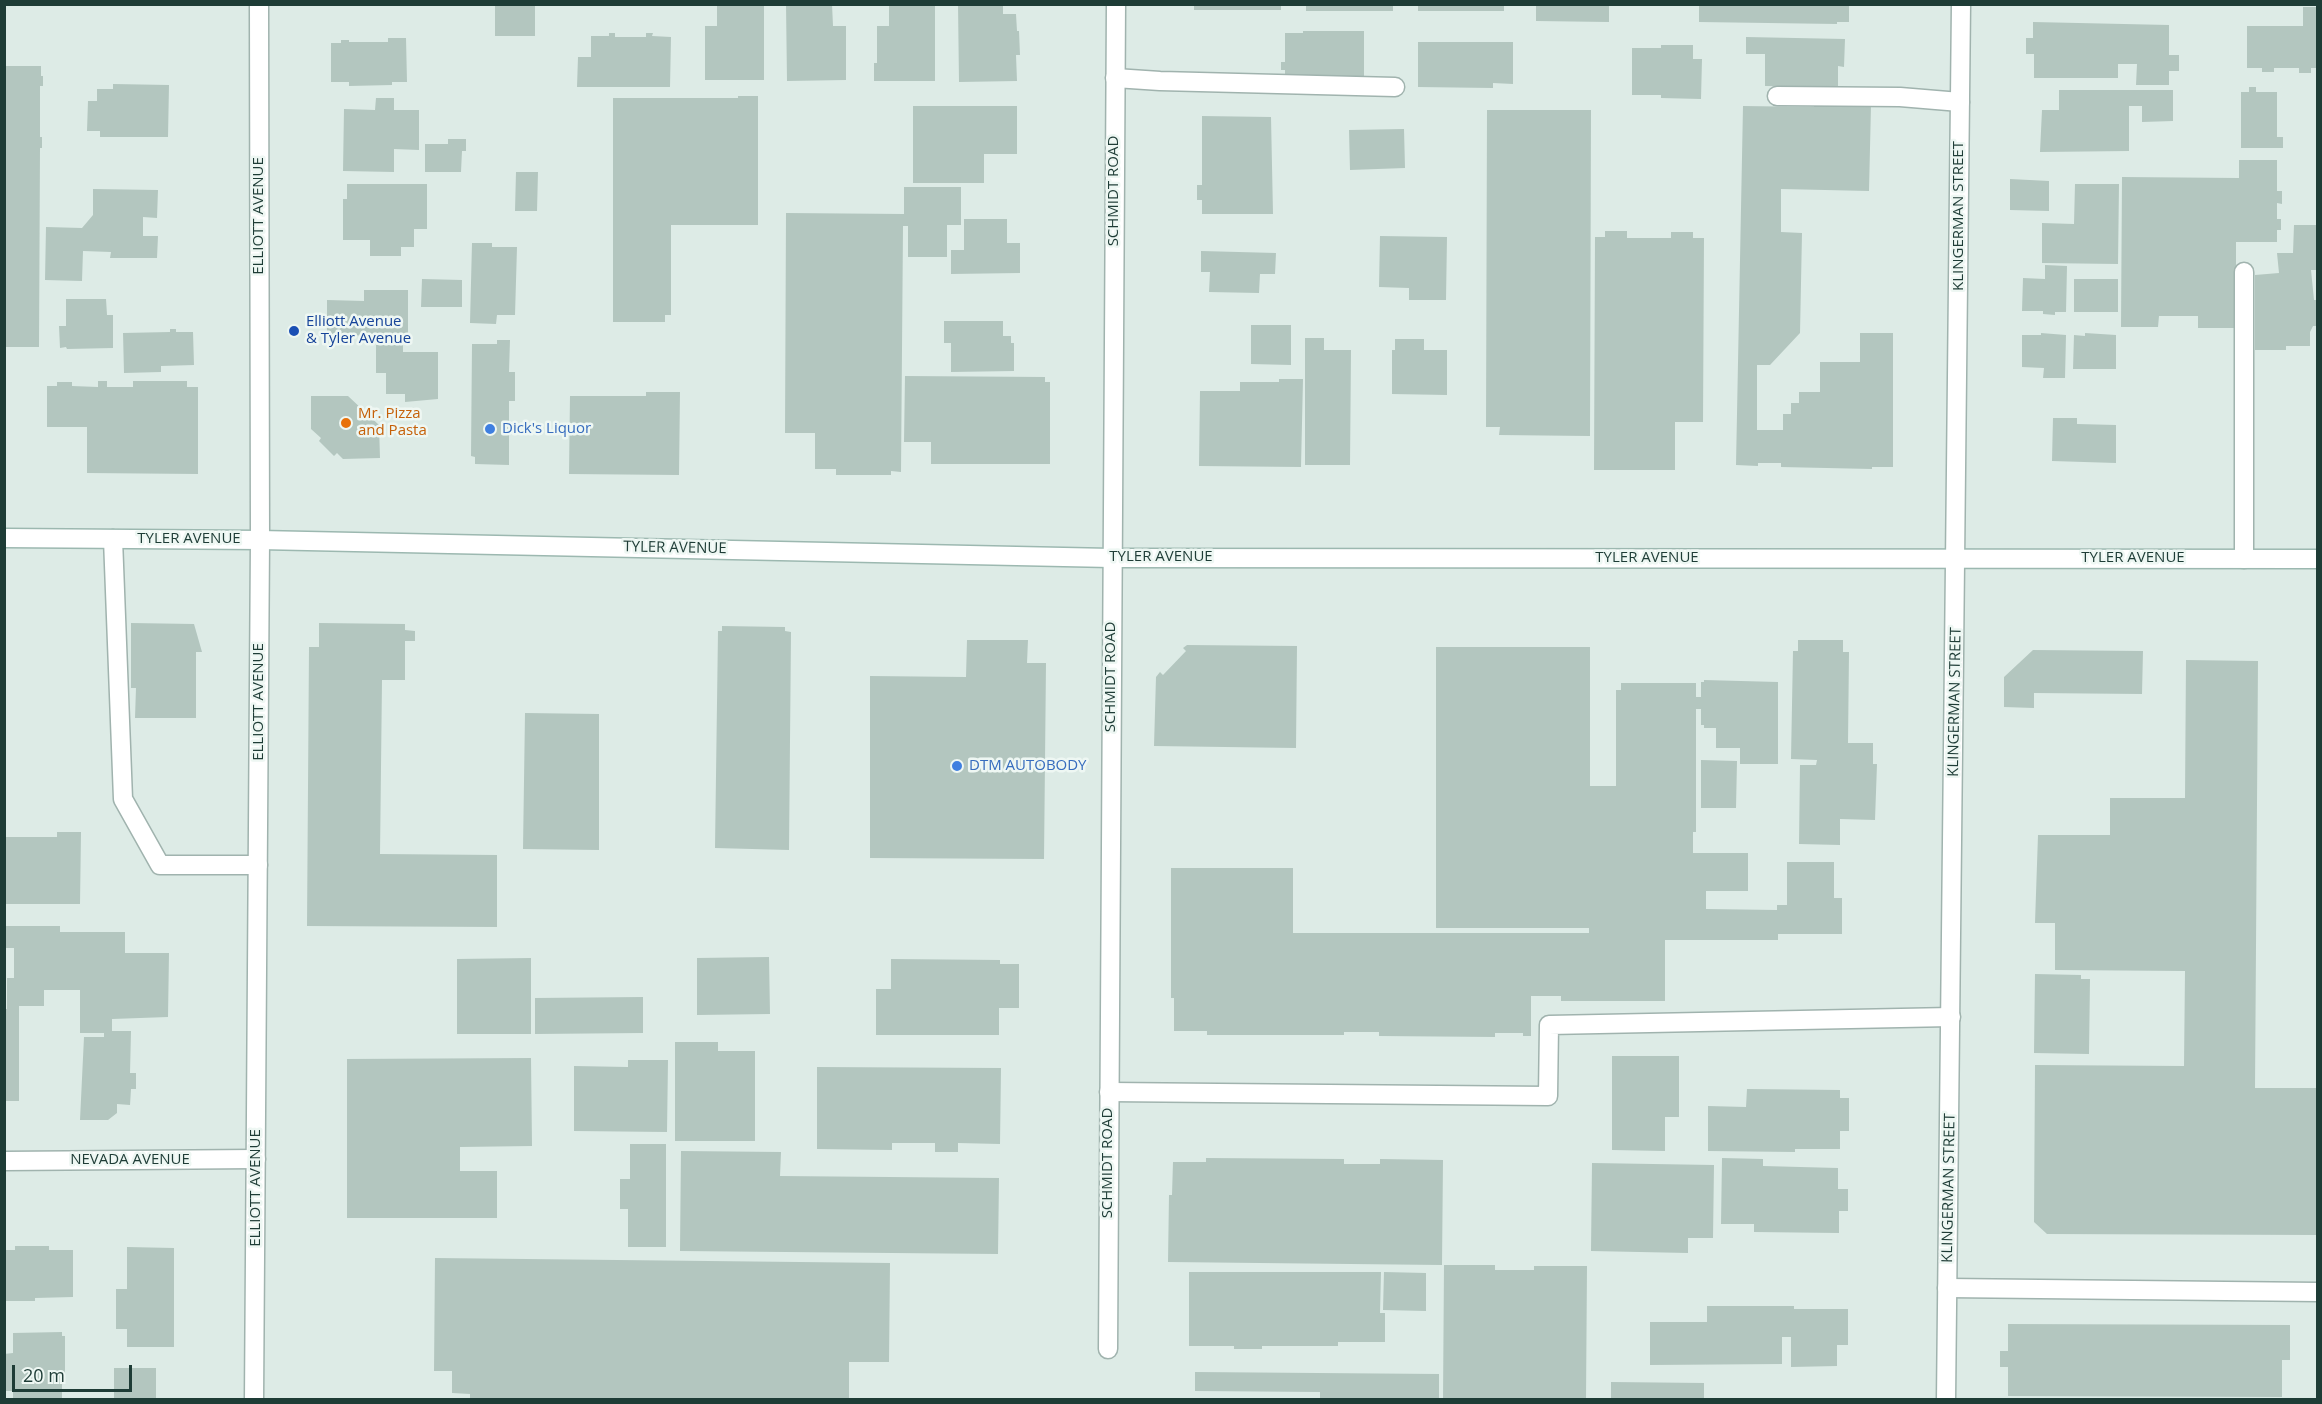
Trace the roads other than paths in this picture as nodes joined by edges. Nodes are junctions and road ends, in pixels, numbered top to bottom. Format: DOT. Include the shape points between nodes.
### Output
graph roads {
  1 [pos="259,4"];
  2 [pos="1116,4"];
  3 [pos="1961,4"];
  4 [pos="1115,78"];
  5 [pos="1395,87"];
  6 [pos="1777,96"];
  7 [pos="1960,102"];
  8 [pos="2244,272"];
  9 [pos="4,538"];
  10 [pos="113,539"];
  11 [pos="260,540"];
  12 [pos="1111,558"];
  13 [pos="1956,558"];
  14 [pos="2244,559"];
  15 [pos="2318,559"];
  16 [pos="258,865"];
  17 [pos="1952,1017"];
  18 [pos="1109,1092"];
  19 [pos="256,1159"];
  20 [pos="4,1161"];
  21 [pos="1947,1288"];
  22 [pos="2318,1292"];
  23 [pos="1108,1349"];
  24 [pos="254,1400"];
  25 [pos="1946,1400"];
  1 -- 11 [label="street, ELLIOTT AVENUE"];
  2 -- 4 [label="street, SCHMIDT ROAD"];
  3 -- 7 [label="street, KLINGERMAN STREET"];
  4 -- 5 [label="street"];
  4 -- 12 [label="street, SCHMIDT ROAD"];
  6 -- 7 [label="street" via="1900,97"];
  7 -- 13 [label="street, KLINGERMAN STREET"];
  8 -- 14 [label="street"];
  9 -- 10 [label="street, TYLER AVENUE"];
  10 -- 11 [label="street, TYLER AVENUE"];
  10 -- 16 [label="street" via="123,800 160,865"];
  11 -- 12 [label="street, TYLER AVENUE"];
  11 -- 16 [label="street, ELLIOTT AVENUE"];
  12 -- 13 [label="street, TYLER AVENUE"];
  12 -- 18 [label="street, SCHMIDT ROAD"];
  13 -- 14 [label="street, TYLER AVENUE"];
  13 -- 17 [label="street, KLINGERMAN STREET"];
  14 -- 15 [label="street, TYLER AVENUE"];
  16 -- 19 [label="street, ELLIOTT AVENUE"];
  17 -- 18 [label="street" via="1549,1025 1548,1096"];
  17 -- 21 [label="street, KLINGERMAN STREET"];
  18 -- 23 [label="street, SCHMIDT ROAD"];
  19 -- 20 [label="street, NEVADA AVENUE"];
  19 -- 24 [label="street, ELLIOTT AVENUE"];
  21 -- 22 [label="street"];
  21 -- 25 [label="street, KLINGERMAN STREET"];
}
